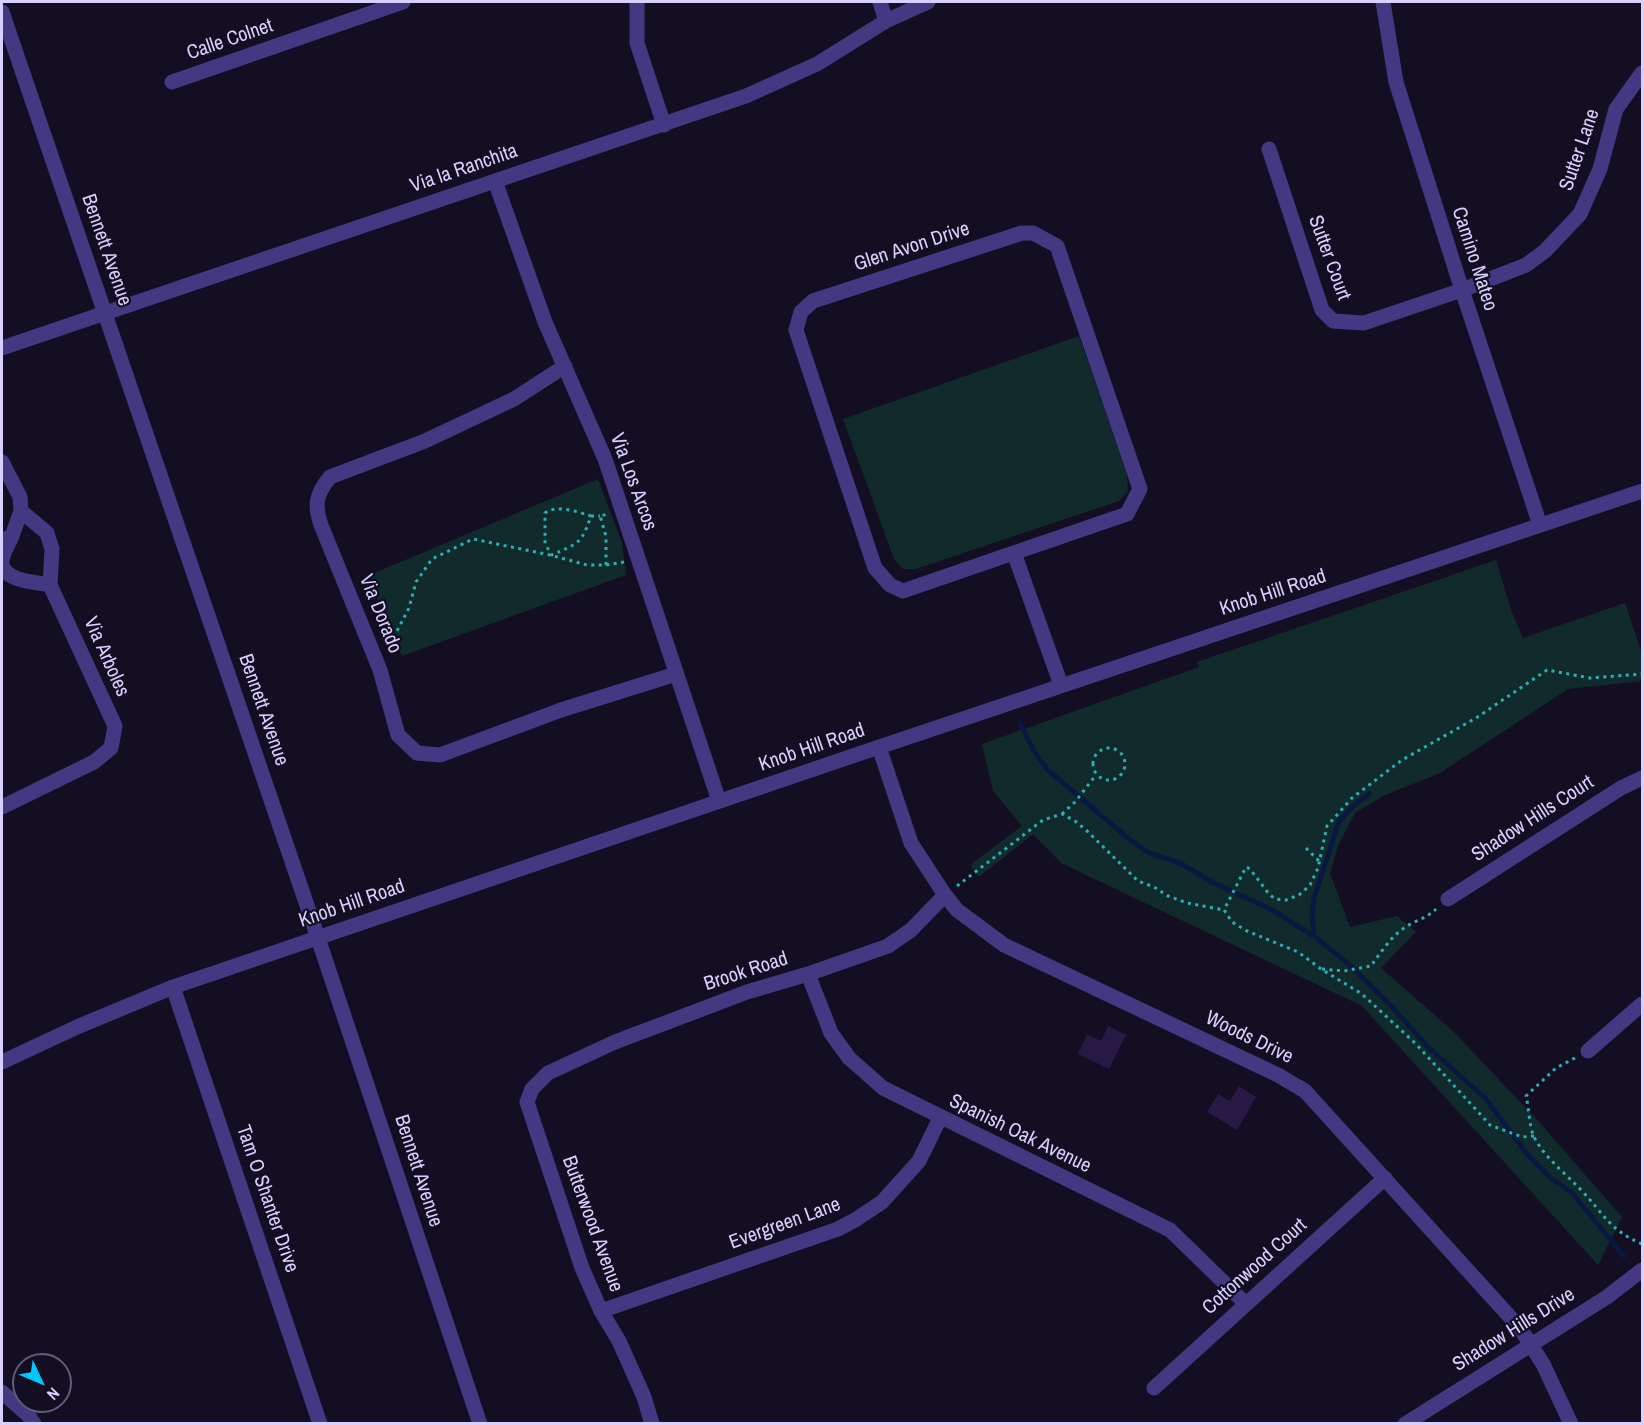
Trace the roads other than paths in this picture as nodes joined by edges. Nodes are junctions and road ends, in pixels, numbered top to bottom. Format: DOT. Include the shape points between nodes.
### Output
graph roads {
  1 [pos="403,2"];
  2 [pos="637,2"];
  3 [pos="880,2"];
  4 [pos="928,2"];
  5 [pos="1383,2"];
  6 [pos="2,12"];
  7 [pos="886,21"];
  8 [pos="1642,73"];
  9 [pos="172,82"];
  10 [pos="664,125"];
  11 [pos="1269,149"];
  12 [pos="495,181"];
  13 [pos="1462,290"];
  14 [pos="106,312"];
  15 [pos="2,348"];
  16 [pos="565,366"];
  17 [pos="2,462"];
  18 [pos="1642,491"];
  19 [pos="21,511"];
  20 [pos="1540,525"];
  21 [pos="7,539"];
  22 [pos="1014,553"];
  23 [pos="51,585"];
  24 [pos="676,674"];
  25 [pos="1061,686"];
  26 [pos="879,747"];
  27 [pos="1642,778"];
  28 [pos="719,801"];
  29 [pos="2,807"];
  30 [pos="945,896"];
  31 [pos="1448,899"];
  32 [pos="318,938"];
  33 [pos="808,974"];
  34 [pos="173,987"];
  35 [pos="1642,1004"];
  36 [pos="1588,1051"];
  37 [pos="2,1062"];
  38 [pos="548,1072"];
  39 [pos="940,1118"];
  40 [pos="1385,1178"];
  41 [pos="1642,1270"];
  42 [pos="1246,1304"];
  43 [pos="602,1311"];
  44 [pos="1530,1345"];
  45 [pos="1154,1388"];
  46 [pos="2,1392"];
  47 [pos="34,1424"];
  48 [pos="320,1424"];
  49 [pos="480,1424"];
  50 [pos="652,1424"];
  51 [pos="1405,1424"];
  52 [pos="1571,1424"];
  1 -- 9 [label="street, Calle Colnet"];
  2 -- 10 [label="street" via="637,43"];
  3 -- 7 [label="street"];
  4 -- 7 [label="street, Via la Ranchita"];
  5 -- 13 [label="street, Camino Mateo" via="1396,82"];
  6 -- 14 [label="street, Bennett Avenue"];
  7 -- 10 [label="street, Via la Ranchita" via="807,69"];
  8 -- 13 [label="street, Sutter Lane" via="1616,109 1600,169 1580,214 1526,265"];
  10 -- 12 [label="street, Via la Ranchita"];
  11 -- 13 [label="street, Sutter Court" via="1322,310 1334,321 1364,323"];
  12 -- 14 [label="street, Via la Ranchita"];
  12 -- 16 [label="street, Via Los Arcos" via="545,322"];
  13 -- 20 [label="street, Camino Mateo"];
  14 -- 15 [label="street, Via la Ranchita"];
  14 -- 32 [label="street, Bennett Avenue"];
  16 -- 24 [label="street, Via Los Arcos" via="605,459"];
  16 -- 24 [label="street, Via Dorado" via="514,399 425,441 330,477 321,488 316,510 380,670 398,735 417,753 440,755 561,710"];
  17 -- 19 [label="street" via="20,497"];
  18 -- 20 [label="street, Knob Hill Road"];
  19 -- 21 [label="street"];
  19 -- 23 [label="street, Via Arboles" via="47,533 52,549"];
  20 -- 25 [label="street, Knob Hill Road"];
  21 -- 23 [label="street" via="2,564 5,570 19,579"];
  22 -- 22 [label="street, Glen Avon Drive" via="1127,514 1140,489 1057,246 1033,233 1022,233 813,301 801,312 796,330 875,568 890,585 903,591"];
  22 -- 25 [label="street"];
  23 -- 29 [label="street, Via Arboles" via="115,726 111,748 94,762"];
  24 -- 28 [label="street, Via Los Arcos"];
  25 -- 26 [label="street, Knob Hill Road"];
  26 -- 28 [label="street, Knob Hill Road"];
  26 -- 30 [label="street, Woods Drive" via="911,843"];
  27 -- 31 [label="street, Shadow Hills Court"];
  28 -- 32 [label="street, Knob Hill Road"];
  30 -- 33 [label="street, Brook Road" via="888,946"];
  30 -- 40 [label="street, Woods Drive" via="957,910 1004,945 1305,1091"];
  32 -- 34 [label="street, Knob Hill Road"];
  32 -- 49 [label="street, Bennett Avenue"];
  33 -- 38 [label="street, Brook Road" via="714,1004"];
  33 -- 39 [label="street, Spanish Oak Avenue" via="831,1033 849,1058 883,1088"];
  34 -- 37 [label="street, Knob Hill Road"];
  34 -- 48 [label="street, Tam O Shanter Drive"];
  35 -- 36 [label="street"];
  38 -- 43 [label="street, Butterwood Avenue" via="532,1089 527,1102 582,1268"];
  39 -- 42 [label="street, Spanish Oak Avenue" via="1170,1230"];
  39 -- 43 [label="street, Evergreen Lane" via="919,1161 882,1202 855,1220"];
  40 -- 42 [label="street, Cottonwood Court"];
  40 -- 44 [label="street, Woods Drive" via="1520,1328"];
  41 -- 44 [label="street, Shadow Hills Drive"];
  42 -- 45 [label="street, Cottonwood Court"];
  43 -- 50 [label="street, Butterwood Avenue" via="644,1397"];
  44 -- 51 [label="street, Shadow Hills Drive"];
  44 -- 52 [label="street, Woods Drive"];
  46 -- 47 [label="street"];
}
